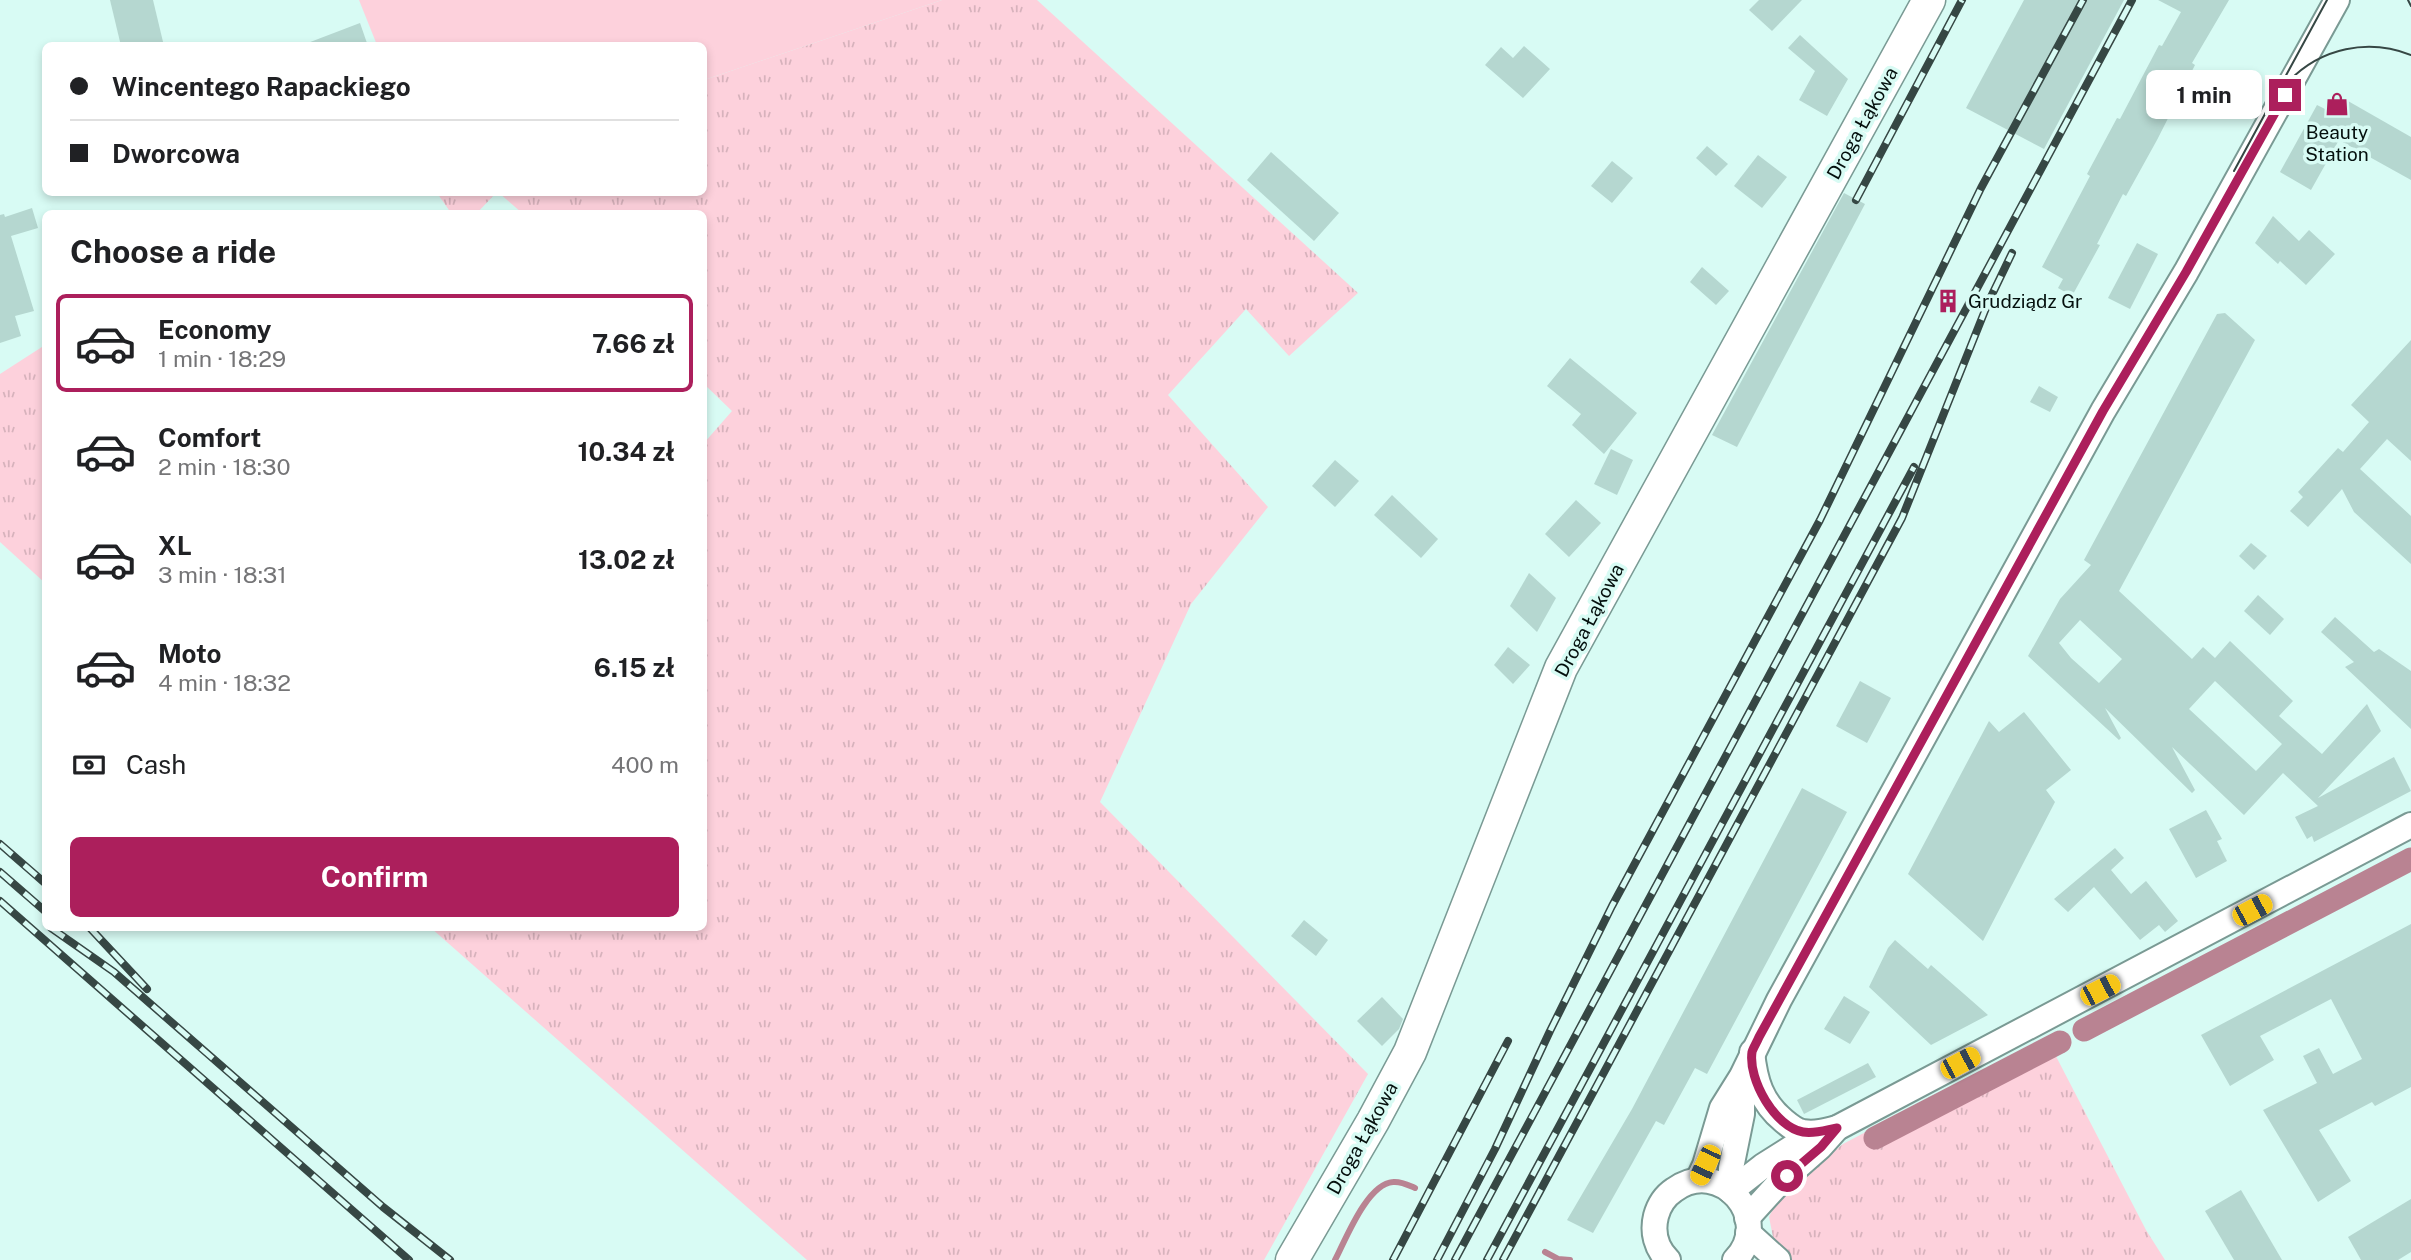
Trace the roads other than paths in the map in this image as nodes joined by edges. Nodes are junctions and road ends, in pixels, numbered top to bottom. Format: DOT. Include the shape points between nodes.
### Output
graph roads {
  1 [pos="1929,0"];
  2 [pos="2337,0"];
  3 [pos="2411,825"];
  4 [pos="1752,1052"];
  5 [pos="1742,1076"];
  6 [pos="1826,1130"];
  7 [pos="1698,1180"];
  8 [pos="1731,1191"];
  9 [pos="1748,1225"];
  10 [pos="1660,1256"];
  11 [pos="1292,1260"];
  12 [pos="1735,1260"];
  13 [pos="1778,1260"];
  1 -- 11 [label="main road, Droga Łąkowa" via="1561,668 1410,1052"];
  2 -- 4 [label="street" via="2103,411"];
  3 -- 6 [label="street"];
  4 -- 5 [label="street"];
  4 -- 6 [label="street" via="1760,1093 1774,1113 1801,1132"];
  5 -- 7 [label="street" via="1723,1108"];
  5 -- 8 [label="street" via="1742,1114"];
  6 -- 8 [label="street" via="1763,1166"];
  6 -- 9 [label="street" via="1821,1147 1777,1184"];
  7 -- 8 [label="street"];
  7 -- 10 [label="street" via="1680,1185 1658,1208 1654,1224"];
  8 -- 9 [label="street"];
  9 -- 12 [label="street" via="1741,1254"];
  9 -- 13 [label="street"];
}
